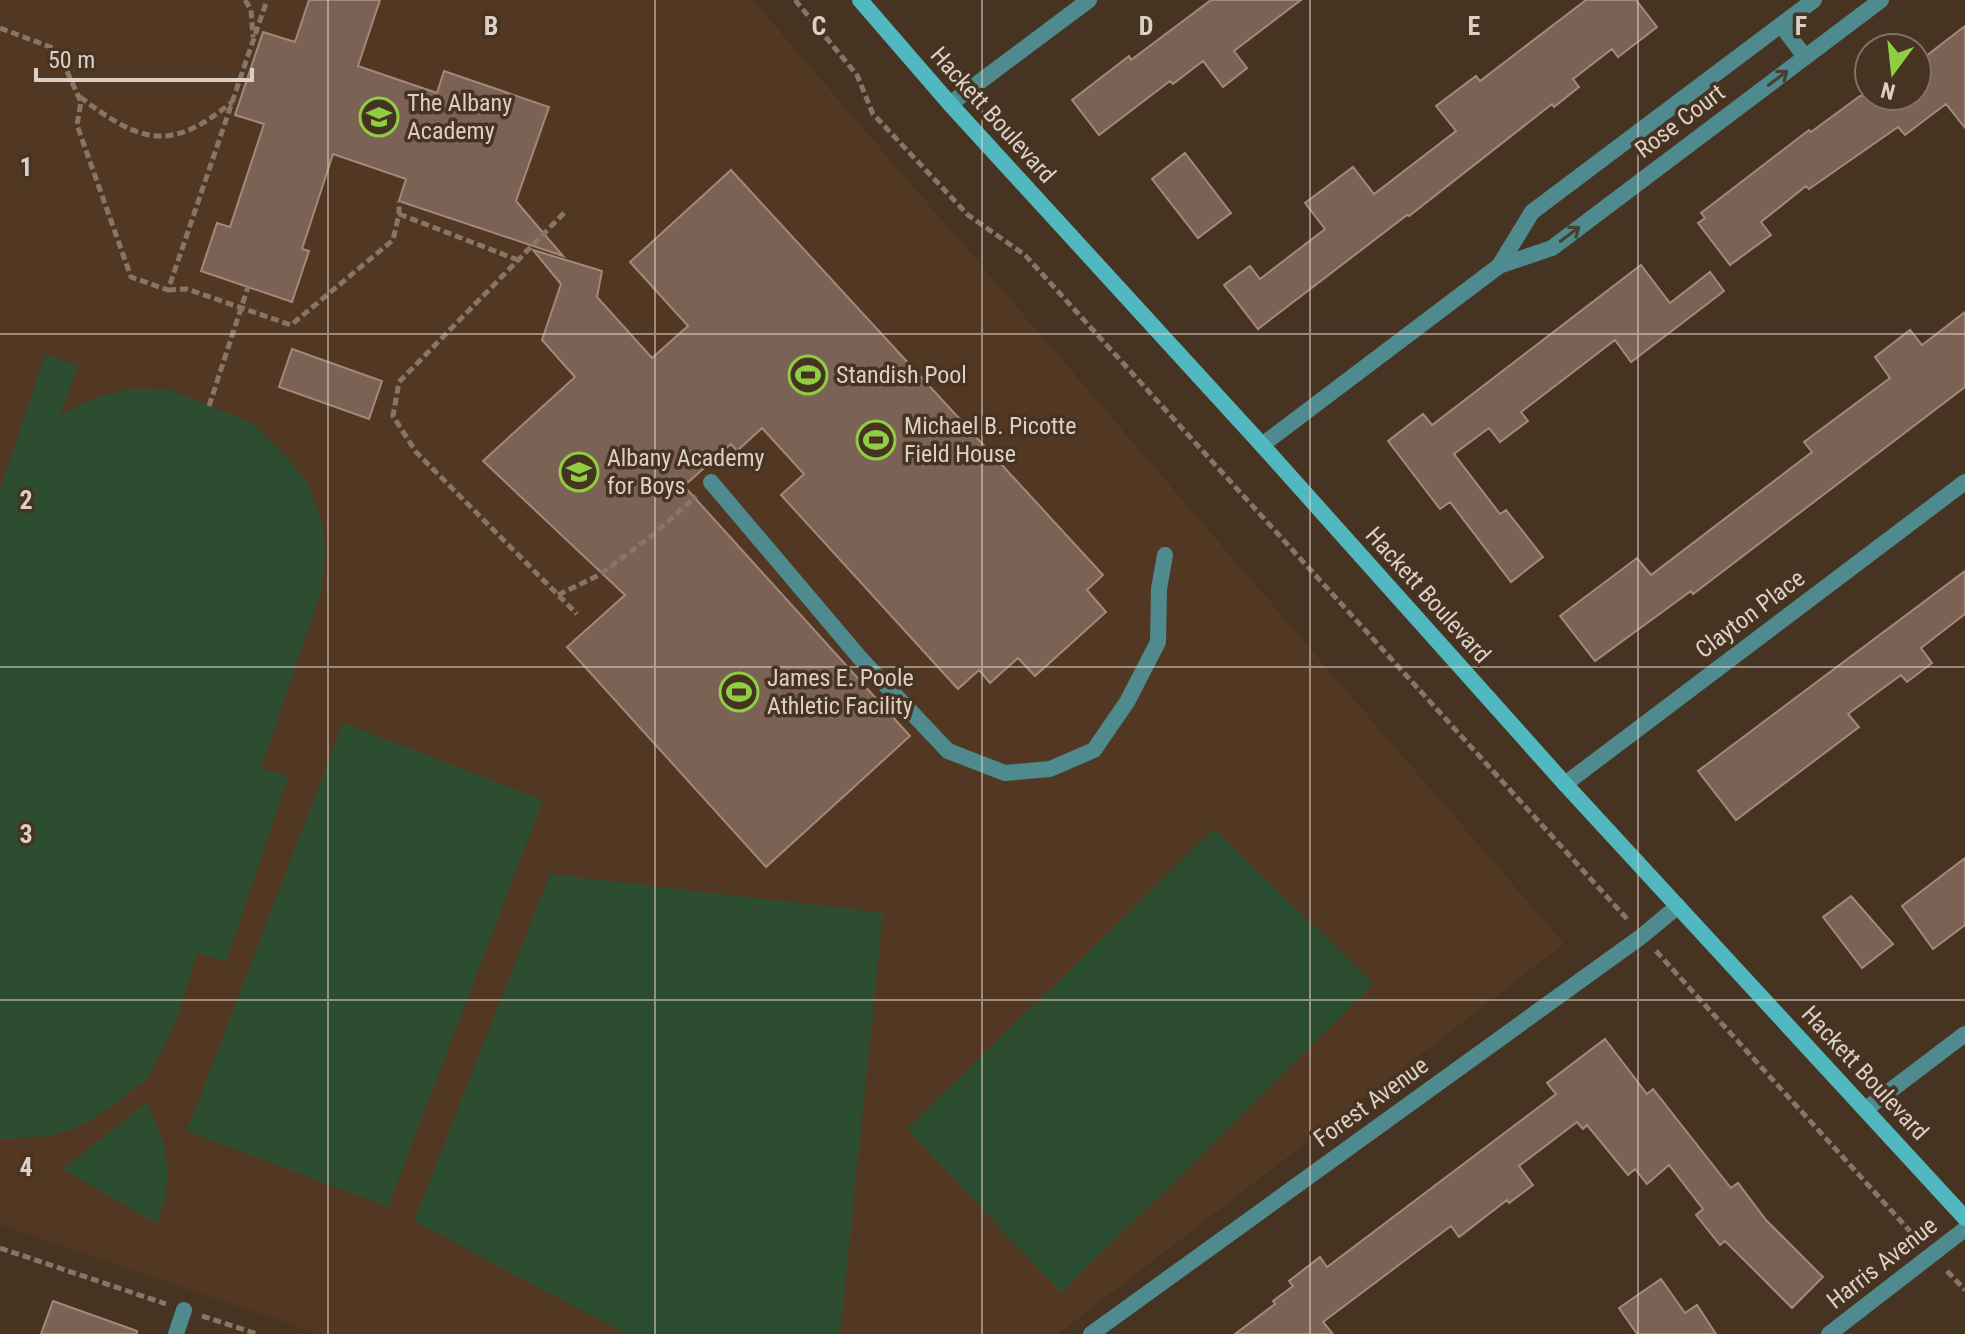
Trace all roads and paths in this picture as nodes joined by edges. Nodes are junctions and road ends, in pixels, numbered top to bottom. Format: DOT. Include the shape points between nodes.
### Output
graph roads {
  1 [pos="245,0"];
  2 [pos="267,0"];
  3 [pos="795,0"];
  4 [pos="860,0"];
  5 [pos="1089,0"];
  6 [pos="1814,0"];
  7 [pos="1881,0"];
  8 [pos="1781,25"];
  9 [pos="0,28"];
  10 [pos="253,42"];
  11 [pos="1805,57"];
  12 [pos="77,95"];
  13 [pos="233,101"];
  14 [pos="950,104"];
  15 [pos="399,201"];
  16 [pos="564,213"];
  17 [pos="399,214"];
  18 [pos="518,260"];
  19 [pos="1499,266"];
  20 [pos="248,287"];
  21 [pos="168,290"];
  22 [pos="241,308"];
  23 [pos="209,406"];
  24 [pos="1262,445"];
  25 [pos="711,482"];
  26 [pos="1965,482"];
  27 [pos="1165,555"];
  28 [pos="558,595"];
  29 [pos="577,614"];
  30 [pos="1565,784"];
  31 [pos="1678,906"];
  32 [pos="1642,936"];
  33 [pos="1965,1034"];
  34 [pos="1866,1109"];
  35 [pos="1965,1218"];
  36 [pos="1965,1229"];
  37 [pos="0,1248"];
  38 [pos="1932,1255"];
  39 [pos="1965,1290"];
  40 [pos="184,1310"];
  41 [pos="176,1334"];
  42 [pos="257,1334"];
  43 [pos="1091,1334"];
  44 [pos="1829,1334"];
  1 -- 10 [label="path" via="251,10"];
  2 -- 10 [label="path"];
  3 -- 32 [label="path" via="857,75 873,114 968,215 1025,255"];
  4 -- 14 [label="street, Hackett Boulevard"];
  5 -- 14 [label="street"];
  6 -- 8 [label="street, Rose Court"];
  7 -- 11 [label="street, Rose Court"];
  8 -- 11 [label="street"];
  8 -- 19 [label="street, Rose Court" via="1532,212"];
  9 -- 12 [label="path" via="53,48"];
  10 -- 13 [label="path"];
  19 -- 11 [label="street, Rose Court, one-way" via="1552,248"];
  12 -- 13 [label="path" via="129,130 157,137 205,124"];
  12 -- 21 [label="path" via="77,125 131,277"];
  13 -- 21 [label="path"];
  14 -- 24 [label="street, Hackett Boulevard"];
  15 -- 17 [label="path"];
  16 -- 18 [label="path"];
  17 -- 18 [label="path"];
  17 -- 22 [label="path" via="393,240 291,325"];
  18 -- 28 [label="path" via="399,382 393,416 416,452"];
  19 -- 24 [label="street, Rose Court"];
  20 -- 22 [label="path"];
  21 -- 22 [label="path" via="187,289"];
  22 -- 23 [label="path"];
  24 -- 30 [label="street, Hackett Boulevard"];
  25 -- 27 [label="street" via="860,658 948,751 1005,773 1050,769 1094,750 1158,642"];
  25 -- 28 [label="path" via="601,574"];
  26 -- 30 [label="street, Clayton Place"];
  28 -- 29 [label="path"];
  30 -- 31 [label="street, Hackett Boulevard"];
  31 -- 32 [label="street, Forest Avenue"];
  31 -- 34 [label="street, Hackett Boulevard"];
  32 -- 38 [label="path"];
  32 -- 43 [label="street, Forest Avenue"];
  33 -- 34 [label="street"];
  34 -- 35 [label="street, Hackett Boulevard"];
  36 -- 38 [label="street, Harris Avenue"];
  37 -- 40 [label="path"];
  38 -- 39 [label="path"];
  38 -- 44 [label="street, Harris Avenue"];
  40 -- 41 [label="street"];
  40 -- 42 [label="path"];
}
